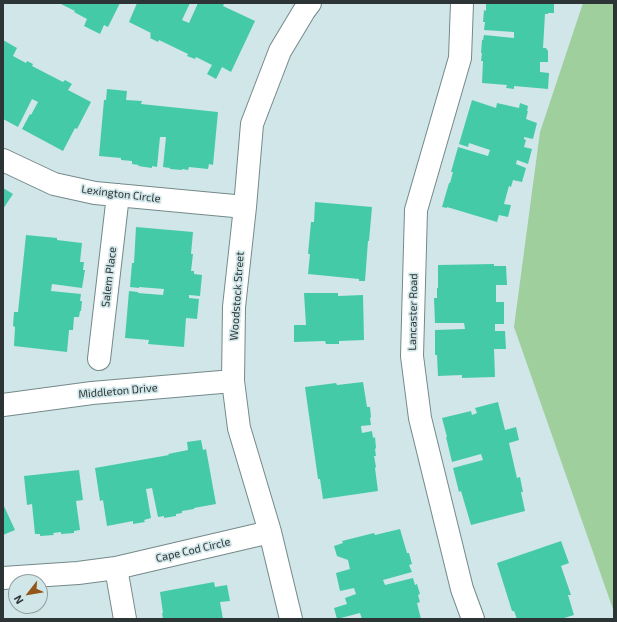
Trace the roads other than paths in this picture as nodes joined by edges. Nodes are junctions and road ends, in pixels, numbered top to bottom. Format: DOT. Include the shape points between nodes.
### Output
graph roads {
  1 [pos="462,3"];
  2 [pos="304,6"];
  3 [pos="3,160"];
  4 [pos="118,195"];
  5 [pos="245,207"];
  6 [pos="99,359"];
  7 [pos="233,381"];
  8 [pos="3,406"];
  9 [pos="270,532"];
  10 [pos="116,568"];
  11 [pos="3,578"];
  12 [pos="125,619"];
  13 [pos="291,619"];
  14 [pos="473,619"];
  1 -- 14 [label="street, Lancaster Road" via="460,58 416,210 412,356 420,418 462,589"];
  2 -- 5 [label="street, Woodstock Street" via="280,51 252,124"];
  3 -- 4 [label="street, Lexington Circle" via="54,184"];
  4 -- 5 [label="street, Lexington Circle"];
  4 -- 6 [label="street, Salem Place"];
  5 -- 7 [label="street, Woodstock Street" via="234,307"];
  7 -- 8 [label="street, Middleton Drive" via="92,393"];
  7 -- 9 [label="street, Woodstock Street" via="239,428"];
  9 -- 10 [label="street, Cape Cod Circle"];
  9 -- 13 [label="street, Woodstock Street"];
  10 -- 11 [label="street, Cape Cod Circle"];
  10 -- 12 [label="street"];
}
